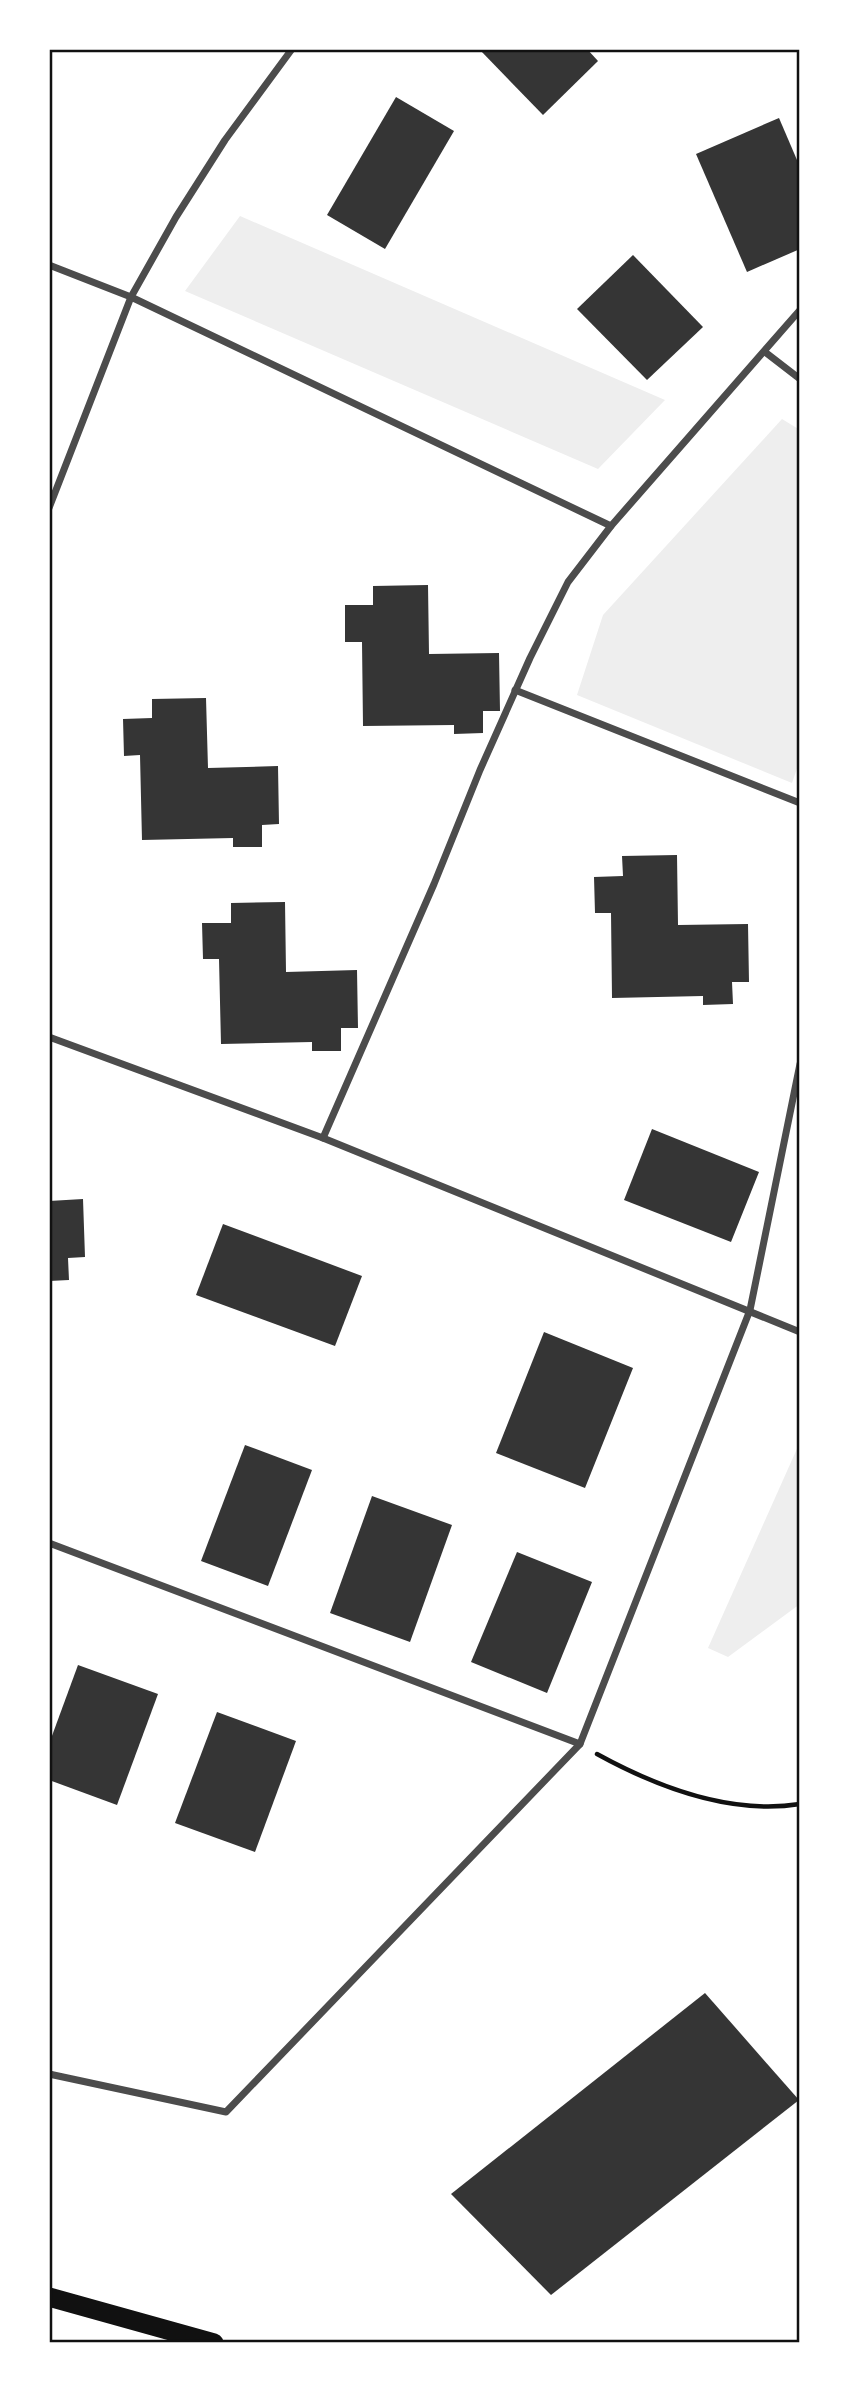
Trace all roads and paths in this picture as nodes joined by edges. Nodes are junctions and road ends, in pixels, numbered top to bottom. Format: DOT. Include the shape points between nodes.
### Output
graph roads {
  1 [pos="292,49"];
  2 [pos="49,265"];
  3 [pos="131,297"];
  4 [pos="800,310"];
  5 [pos="765,352"];
  6 [pos="800,379"];
  7 [pos="49,508"];
  8 [pos="611,526"];
  9 [pos="515,690"];
  10 [pos="800,803"];
  11 [pos="49,1037"];
  12 [pos="800,1064"];
  13 [pos="323,1138"];
  14 [pos="751,1310"];
  15 [pos="800,1332"];
  16 [pos="49,1543"];
  17 [pos="580,1744"];
  18 [pos="800,1804"];
  19 [pos="49,2074"];
  20 [pos="49,2297"];
  21 [pos="214,2343"];
  1 -- 3 [label="street" via="225,140"];
  2 -- 3 [label="street"];
  3 -- 7 [label="street"];
  3 -- 8 [label="street"];
  4 -- 5 [label="street"];
  5 -- 6 [label="street"];
  5 -- 8 [label="street"];
  8 -- 9 [label="street" via="568,582"];
  9 -- 10 [label="street"];
  9 -- 13 [label="street"];
  11 -- 13 [label="street"];
  12 -- 14 [label="street"];
  13 -- 14 [label="street"];
  14 -- 15 [label="street"];
  14 -- 17 [label="street"];
  16 -- 17 [label="street"];
  17 -- 18 [label="path" via="684,1791 744,1805"];
  17 -- 19 [label="street" via="226,2112"];
  20 -- 21 [label="highway"];
}
